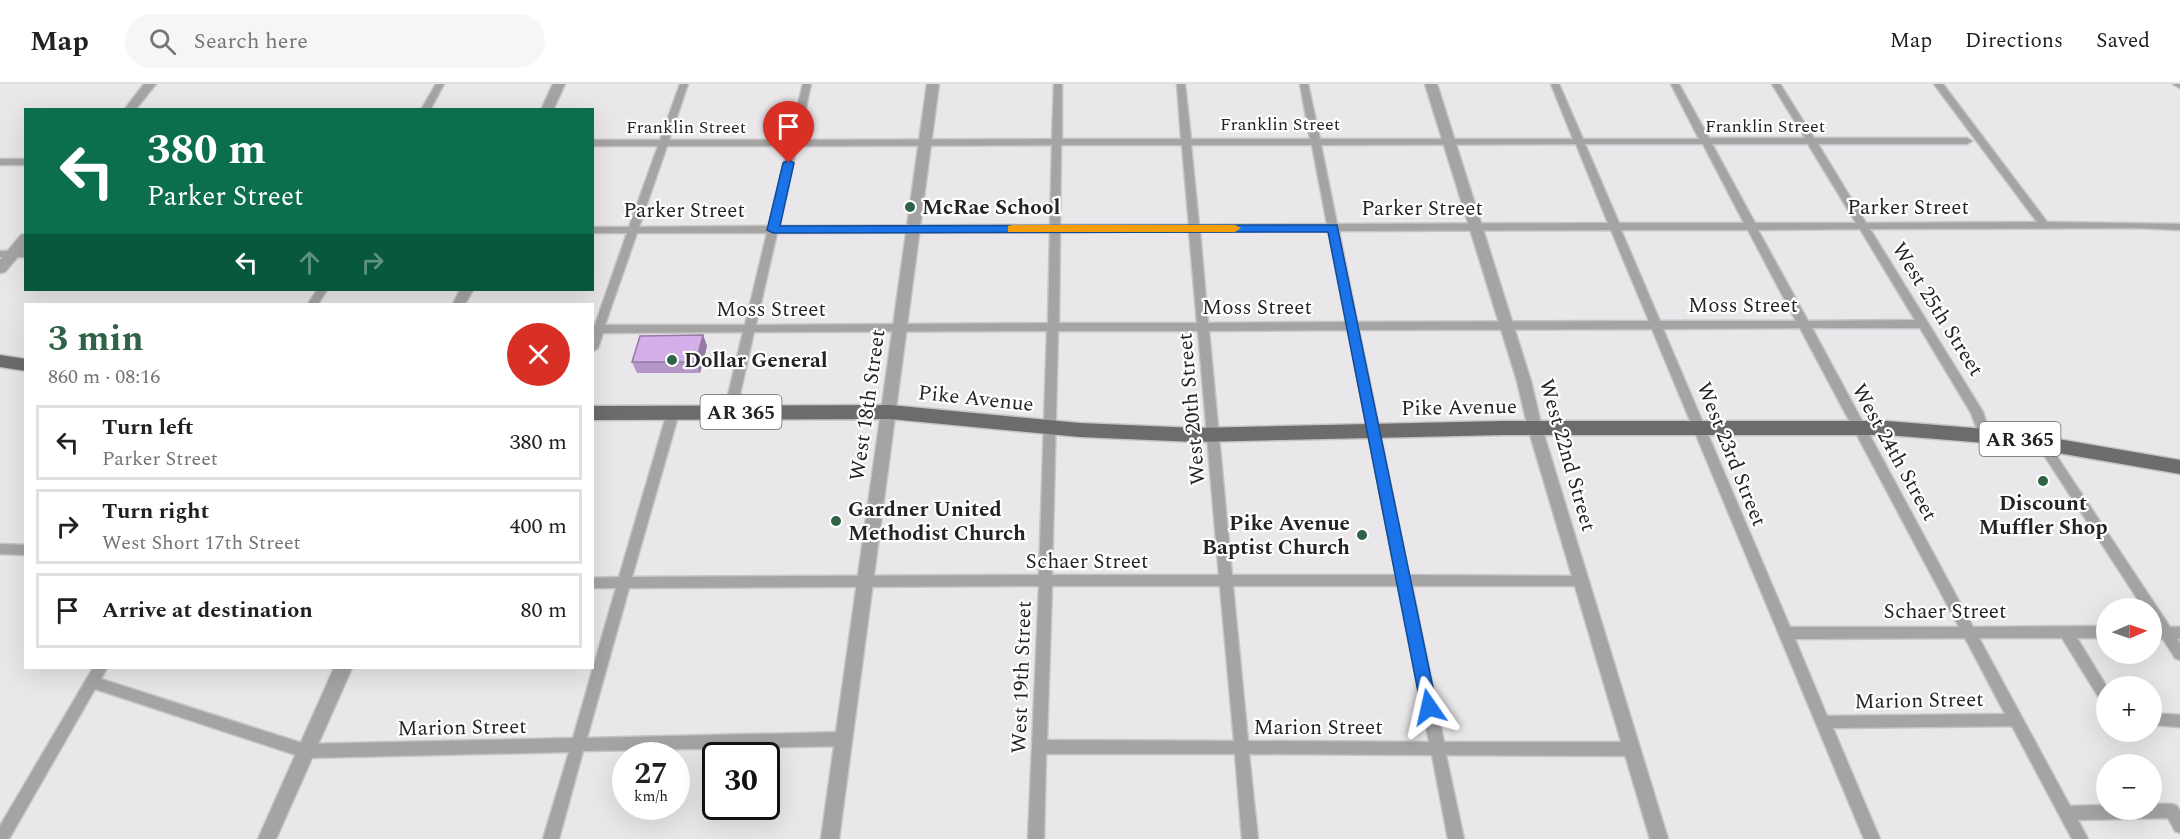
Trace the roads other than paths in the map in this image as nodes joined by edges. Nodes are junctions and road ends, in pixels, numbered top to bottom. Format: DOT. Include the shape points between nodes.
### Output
graph roads {
  1 [pos="150,84"];
  2 [pos="440,84"];
  3 [pos="559,84"];
  4 [pos="684,84"];
  5 [pos="807,84"];
  6 [pos="933,84"];
  7 [pos="1058,84"];
  8 [pos="1180,84"];
  9 [pos="1304,84"];
  10 [pos="1431,84"];
  11 [pos="1555,84"];
  12 [pos="1675,84"];
  13 [pos="1776,84"];
  14 [pos="1938,84"];
  15 [pos="131,108"];
  16 [pos="426,108"];
  17 [pos="549,108"];
  18 [pos="926,141"];
  19 [pos="1058,141"];
  20 [pos="1184,141"];
  21 [pos="1314,141"];
  22 [pos="1967,141"];
  23 [pos="1449,142"];
  24 [pos="1579,142"];
  25 [pos="1706,142"];
  26 [pos="1811,142"];
  27 [pos="594,143"];
  28 [pos="664,143"];
  29 [pos="794,143"];
  30 [pos="0,162"];
  31 [pos="24,162"];
  32 [pos="1863,226"];
  33 [pos="2045,226"];
  34 [pos="1615,227"];
  35 [pos="1750,227"];
  36 [pos="2180,227"];
  37 [pos="1194,228"];
  38 [pos="1333,228"];
  39 [pos="1475,228"];
  40 [pos="912,229"];
  41 [pos="1055,229"];
  42 [pos="594,230"];
  43 [pos="633,230"];
  44 [pos="773,230"];
  45 [pos="24,240"];
  46 [pos="12,254"];
  47 [pos="0,269"];
  48 [pos="1506,324"];
  49 [pos="1922,324"];
  50 [pos="1656,325"];
  51 [pos="1803,325"];
  52 [pos="1352,326"];
  53 [pos="1203,327"];
  54 [pos="900,328"];
  55 [pos="1054,328"];
  56 [pos="596,329"];
  57 [pos="750,329"];
  58 [pos="0,361"];
  59 [pos="24,366"];
  60 [pos="673,412"];
  61 [pos="730,412"];
  62 [pos="890,412"];
  63 [pos="594,413"];
  64 [pos="1051,428"];
  65 [pos="1535,428"];
  66 [pos="1857,428"];
  67 [pos="1700,429"];
  68 [pos="1374,431"];
  69 [pos="1984,434"];
  70 [pos="1213,435"];
  71 [pos="2042,443"];
  72 [pos="2180,467"];
  73 [pos="0,549"];
  74 [pos="24,550"];
  75 [pos="866,580"];
  76 [pos="1404,581"];
  77 [pos="1581,581"];
  78 [pos="1046,582"];
  79 [pos="1226,582"];
  80 [pos="594,583"];
  81 [pos="624,583"];
  82 [pos="2144,598"];
  83 [pos="2162,622"];
  84 [pos="2065,631"];
  85 [pos="2096,632"];
  86 [pos="1784,633"];
  87 [pos="1969,633"];
  88 [pos="2173,634"];
  89 [pos="2180,654"];
  90 [pos="99,669"];
  91 [pos="343,669"];
  92 [pos="2096,681"];
  93 [pos="92,682"];
  94 [pos="2016,720"];
  95 [pos="2162,720"];
  96 [pos="2180,721"];
  97 [pos="1822,722"];
  98 [pos="844,739"];
  99 [pos="578,745"];
  100 [pos="1040,747"];
  101 [pos="1241,747"];
  102 [pos="1437,748"];
  103 [pos="1632,749"];
  104 [pos="305,751"];
  105 [pos="2066,813"];
  106 [pos="2180,826"];
  107 [pos="1,839"];
  108 [pos="267,839"];
  109 [pos="551,839"];
  110 [pos="830,839"];
  111 [pos="1036,839"];
  112 [pos="1250,839"];
  113 [pos="1456,839"];
  114 [pos="1659,839"];
  115 [pos="1872,839"];
  116 [pos="2080,839"];
  1 -- 15 [label="street"];
  2 -- 16 [label="street"];
  3 -- 17 [label="street"];
  4 -- 28 [label="street"];
  5 -- 29 [label="street"];
  6 -- 18 [label="street, West 18th Street"];
  7 -- 19 [label="street, West 19th Street"];
  8 -- 20 [label="street, West 20th Street"];
  9 -- 21 [label="street"];
  10 -- 23 [label="street, West 22nd Street"];
  11 -- 24 [label="street, West 23rd Street"];
  12 -- 25 [label="street, West 24th Street"];
  13 -- 26 [label="street, West 25th Street"];
  14 -- 33 [label="street"];
  18 -- 19 [label="street, Franklin Street"];
  18 -- 29 [label="street, Franklin Street"];
  18 -- 40 [label="street, West 18th Street"];
  19 -- 20 [label="street, Franklin Street"];
  19 -- 41 [label="street, West 19th Street"];
  20 -- 21 [label="street, Franklin Street"];
  20 -- 37 [label="street, West 20th Street"];
  21 -- 23 [label="street, Franklin Street"];
  21 -- 38 [label="street"];
  22 -- 26 [label="street, Franklin Street"];
  23 -- 24 [label="street, Franklin Street"];
  23 -- 39 [label="street, West 22nd Street"];
  24 -- 25 [label="street, Franklin Street"];
  24 -- 34 [label="street, West 23rd Street"];
  25 -- 26 [label="street, Franklin Street"];
  25 -- 35 [label="street, West 24th Street"];
  26 -- 32 [label="street, West 25th Street"];
  27 -- 28 [label="street, Franklin Street"];
  28 -- 29 [label="street, Franklin Street"];
  28 -- 43 [label="street"];
  29 -- 44 [label="street"];
  30 -- 31 [label="street"];
  32 -- 33 [label="street, Parker Street"];
  32 -- 35 [label="street, Parker Street"];
  32 -- 49 [label="street, West 25th Street"];
  33 -- 36 [label="street, Parker Street"];
  34 -- 35 [label="street, Parker Street"];
  34 -- 39 [label="street, Parker Street"];
  34 -- 50 [label="street, West 23rd Street"];
  35 -- 51 [label="street, West 24th Street"];
  37 -- 38 [label="street, Parker Street"];
  37 -- 41 [label="street, Parker Street"];
  37 -- 53 [label="street, West 20th Street"];
  38 -- 39 [label="street, Parker Street"];
  38 -- 52 [label="street"];
  39 -- 48 [label="street, West 22nd Street"];
  40 -- 41 [label="street, Parker Street"];
  40 -- 44 [label="street, Parker Street"];
  40 -- 54 [label="street, West 18th Street"];
  41 -- 55 [label="street, West 19th Street"];
  42 -- 43 [label="street, Parker Street"];
  43 -- 44 [label="street, Parker Street"];
  43 -- 56 [label="street"];
  44 -- 57 [label="street"];
  45 -- 46 [label="street"];
  46 -- 47 [label="street"];
  48 -- 50 [label="street, Moss Street"];
  48 -- 52 [label="street, Moss Street"];
  48 -- 65 [label="street, West 22nd Street"];
  49 -- 51 [label="street, Moss Street"];
  49 -- 69 [label="street, West 25th Street" via="1977,412"];
  50 -- 51 [label="street, Moss Street"];
  50 -- 67 [label="street, West 23rd Street"];
  51 -- 66 [label="street, West 24th Street"];
  52 -- 53 [label="street, Moss Street"];
  52 -- 68 [label="street"];
  53 -- 55 [label="street, Moss Street"];
  53 -- 70 [label="street, West 20th Street"];
  54 -- 55 [label="street, Moss Street"];
  54 -- 57 [label="street, Moss Street"];
  54 -- 62 [label="street, West 18th Street"];
  55 -- 64 [label="street, West 19th Street"];
  56 -- 57 [label="street, Moss Street"];
  57 -- 61 [label="street"];
  58 -- 59 [label="main road"];
  60 -- 61 [label="main road, Pike Avenue / AR 365"];
  60 -- 63 [label="main road, Pike Avenue / AR 365"];
  60 -- 81 [label="street"];
  61 -- 62 [label="main road, Pike Avenue / AR 365"];
  62 -- 64 [label="main road, Pike Avenue / AR 365"];
  62 -- 75 [label="street, West 18th Street"];
  64 -- 70 [label="main road, Pike Avenue / AR 365"];
  64 -- 78 [label="street, West 19th Street"];
  65 -- 67 [label="main road, Pike Avenue / AR 365"];
  65 -- 68 [label="main road, Pike Avenue / AR 365"];
  65 -- 77 [label="street, West 22nd Street"];
  66 -- 67 [label="main road, Pike Avenue / AR 365"];
  66 -- 69 [label="main road, Pike Avenue / AR 365"];
  66 -- 87 [label="street, West 24th Street"];
  67 -- 86 [label="street, West 23rd Street"];
  68 -- 70 [label="main road, Pike Avenue / AR 365"];
  68 -- 76 [label="street"];
  69 -- 71 [label="main road, Pike Avenue / AR 365"];
  70 -- 79 [label="street, West 20th Street"];
  71 -- 72 [label="main road, Pike Avenue / AR 365"];
  71 -- 82 [label="street"];
  73 -- 74 [label="street"];
  75 -- 78 [label="street, Schaer Street"];
  75 -- 81 [label="street, Schaer Street"];
  75 -- 98 [label="street, West 18th Street"];
  76 -- 77 [label="street, Schaer Street"];
  76 -- 79 [label="street, Schaer Street"];
  76 -- 102 [label="street"];
  77 -- 103 [label="street, West 22nd Street"];
  78 -- 79 [label="street, Schaer Street"];
  78 -- 100 [label="street, West 19th Street"];
  79 -- 101 [label="street, West 20th Street"];
  80 -- 81 [label="street, Schaer Street"];
  81 -- 99 [label="street"];
  83 -- 88 [label="street"];
  84 -- 85 [label="street, Schaer Street"];
  84 -- 87 [label="street, Schaer Street"];
  84 -- 92 [label="street"];
  86 -- 87 [label="street, Schaer Street"];
  86 -- 97 [label="street, West 23rd Street"];
  87 -- 94 [label="street, West 24th Street"];
  88 -- 89 [label="street"];
  90 -- 93 [label="street"];
  91 -- 104 [label="street"];
  93 -- 104 [label="street, Marion Street"];
  93 -- 107 [label="street"];
  94 -- 97 [label="street, Marion Street"];
  94 -- 105 [label="street, West 24th Street"];
  95 -- 96 [label="street"];
  97 -- 115 [label="street, West 23rd Street"];
  98 -- 99 [label="street, Marion Street"];
  98 -- 110 [label="street, West 18th Street"];
  99 -- 104 [label="street, Marion Street"];
  99 -- 109 [label="street"];
  100 -- 101 [label="street, Marion Street"];
  100 -- 111 [label="street, West 19th Street"];
  101 -- 102 [label="street, Marion Street"];
  101 -- 112 [label="street, West 20th Street"];
  102 -- 103 [label="street, Marion Street"];
  102 -- 113 [label="street"];
  103 -- 114 [label="street, West 22nd Street"];
  104 -- 108 [label="street"];
  105 -- 106 [label="street" via="2172,812"];
  105 -- 116 [label="street, West 24th Street"];
}
